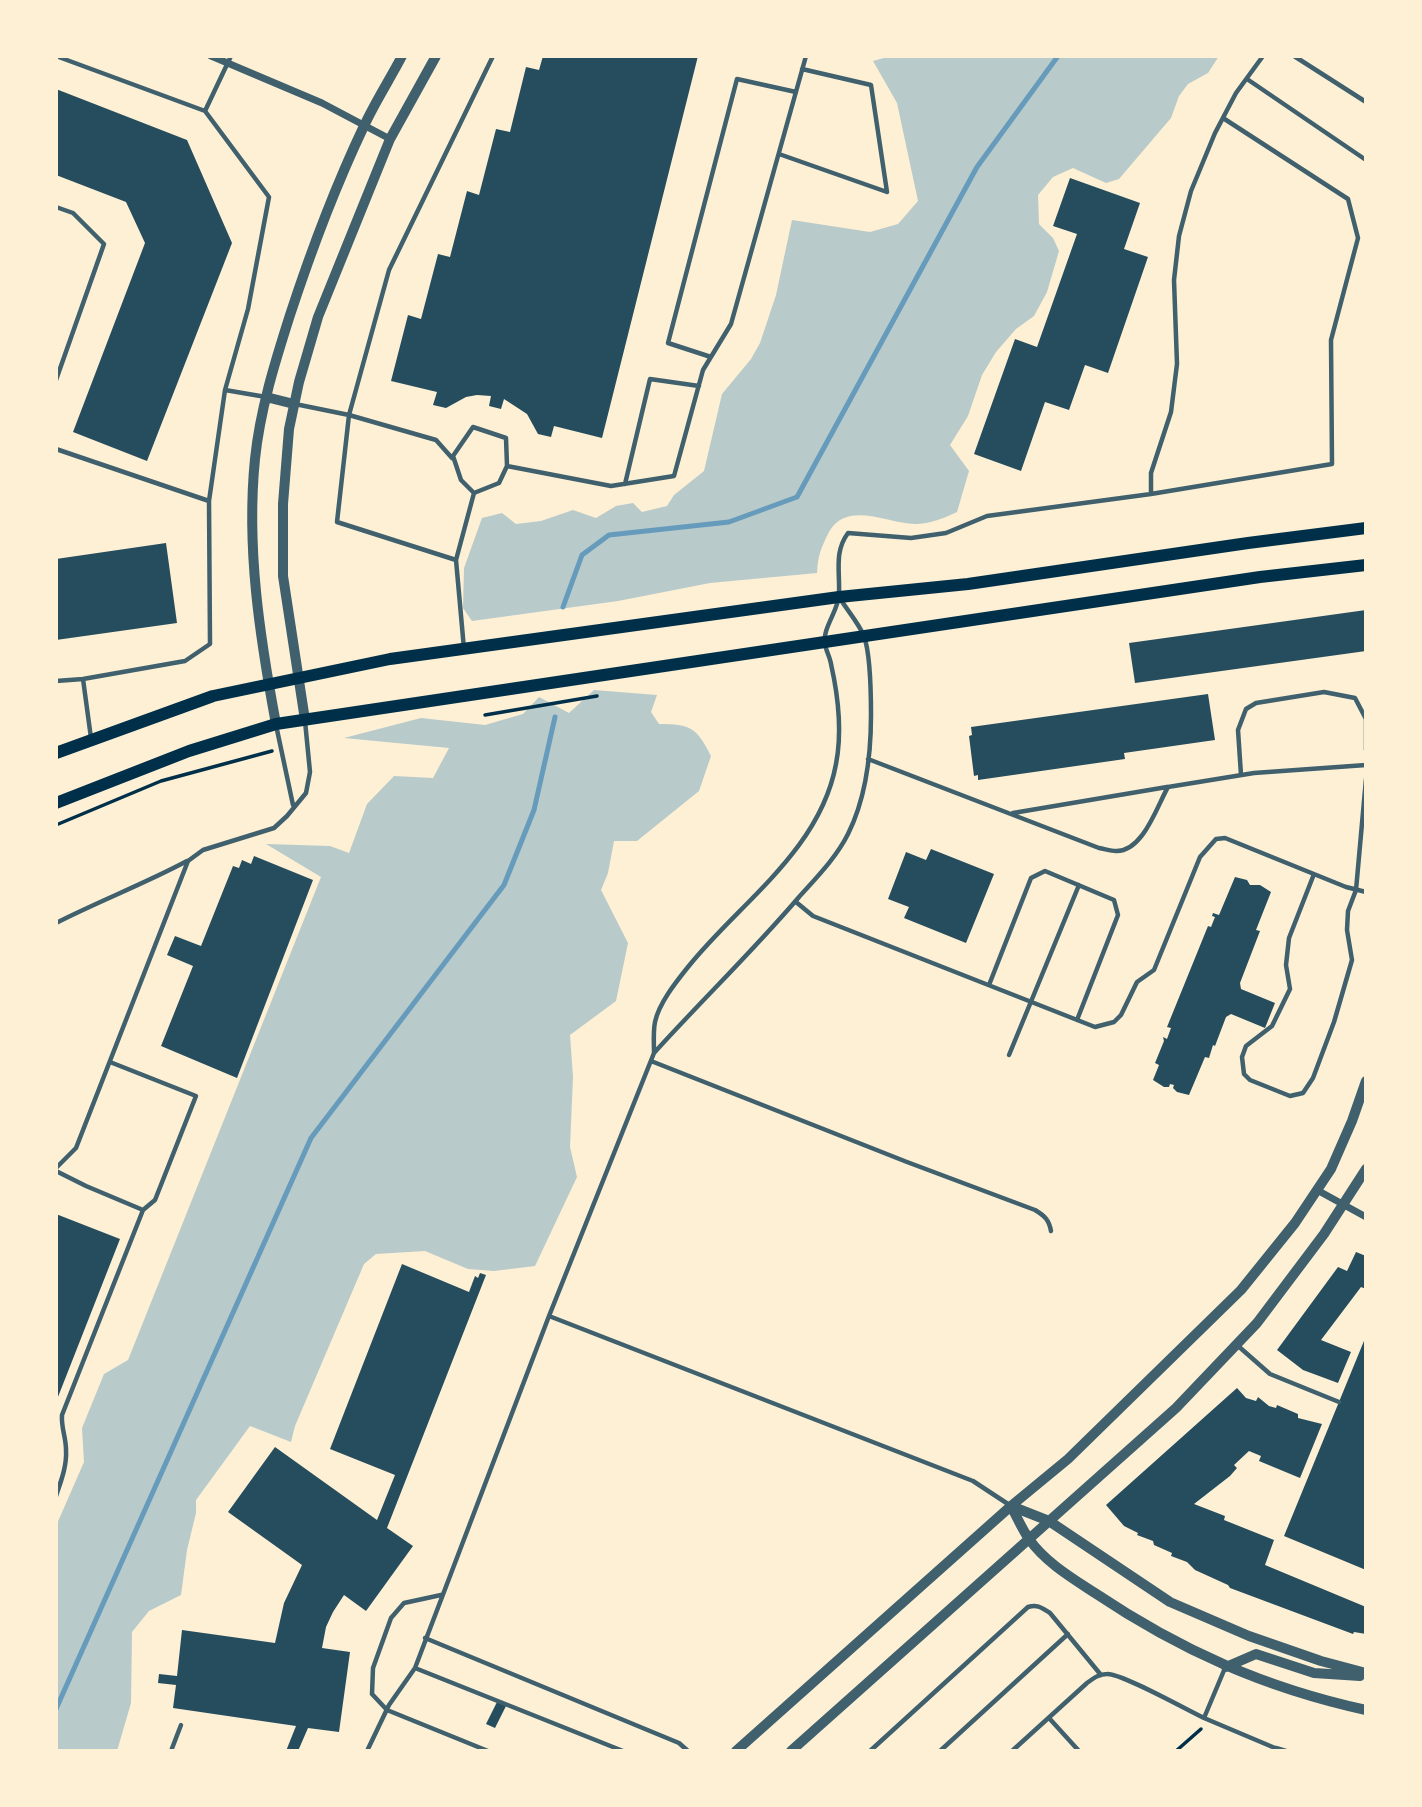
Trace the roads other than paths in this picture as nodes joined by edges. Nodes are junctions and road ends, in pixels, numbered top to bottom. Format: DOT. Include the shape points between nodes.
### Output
graph roads {
  1 [pos="56,56"];
  2 [pos="211,56"];
  3 [pos="402,56"];
  4 [pos="436,56"];
  5 [pos="493,56"];
  6 [pos="806,56"];
  7 [pos="1263,56"];
  8 [pos="1294,56"];
  9 [pos="230,59"];
  10 [pos="802,69"];
  11 [pos="1247,79"];
  12 [pos="796,92"];
  13 [pos="1366,102"];
  14 [pos="205,111"];
  15 [pos="1223,118"];
  16 [pos="364,126"];
  17 [pos="390,139"];
  18 [pos="779,154"];
  19 [pos="1366,160"];
  20 [pos="56,207"];
  21 [pos="711,357"];
  22 [pos="56,380"];
  23 [pos="699,386"];
  24 [pos="225,390"];
  25 [pos="266,397"];
  26 [pos="294,404"];
  27 [pos="349,415"];
  28 [pos="56,449"];
  29 [pos="455,461"];
  30 [pos="507,466"];
  31 [pos="625,484"];
  32 [pos="474,493"];
  33 [pos="1151,494"];
  34 [pos="209,501"];
  35 [pos="1366,528"];
  36 [pos="456,560"];
  37 [pos="1366,565"];
  38 [pos="839,597"];
  39 [pos="864,636"];
  40 [pos="824,642"];
  41 [pos="464,649"];
  42 [pos="298,677"];
  43 [pos="83,679"];
  44 [pos="56,681"];
  45 [pos="269,684"];
  46 [pos="305,720"];
  47 [pos="276,724"];
  48 [pos="91,739"];
  49 [pos="1366,750"];
  50 [pos="56,752"];
  51 [pos="869,760"];
  52 [pos="1366,765"];
  53 [pos="1241,775"];
  54 [pos="1366,779"];
  55 [pos="1168,787"];
  56 [pos="56,803"];
  57 [pos="293,806"];
  58 [pos="1013,813"];
  59 [pos="188,860"];
  60 [pos="1314,874"];
  61 [pos="1079,886"];
  62 [pos="1356,890"];
  63 [pos="1366,892"];
  64 [pos="796,902"];
  65 [pos="56,923"];
  66 [pos="989,985"];
  67 [pos="1032,1001"];
  68 [pos="1077,1020"];
  69 [pos="654,1054"];
  70 [pos="1009,1055"];
  71 [pos="651,1061"];
  72 [pos="110,1062"];
  73 [pos="1366,1081"];
  74 [pos="56,1169"];
  75 [pos="1366,1169"];
  76 [pos="1317,1190"];
  77 [pos="1343,1205"];
  78 [pos="143,1210"];
  79 [pos="1366,1217"];
  80 [pos="1051,1231"];
  81 [pos="549,1316"];
  82 [pos="1236,1345"];
  83 [pos="1339,1402"];
  84 [pos="56,1496"];
  85 [pos="1011,1506"];
  86 [pos="1049,1521"];
  87 [pos="1029,1539"];
  88 [pos="442,1595"];
  89 [pos="1068,1634"];
  90 [pos="425,1638"];
  91 [pos="1226,1667"];
  92 [pos="415,1668"];
  93 [pos="1101,1675"];
  94 [pos="1366,1675"];
  95 [pos="387,1710"];
  96 [pos="1366,1710"];
  97 [pos="1049,1718"];
  98 [pos="1204,1718"];
  99 [pos="181,1725"];
  100 [pos="1276,1749"];
  101 [pos="171,1751"];
  102 [pos="368,1751"];
  103 [pos="488,1751"];
  104 [pos="624,1751"];
  105 [pos="688,1751"];
  106 [pos="736,1751"];
  107 [pos="791,1751"];
  108 [pos="870,1751"];
  109 [pos="940,1751"];
  110 [pos="1012,1751"];
  111 [pos="1079,1751"];
  112 [pos="1286,1751"];
  1 -- 14 [label="lane"];
  2 -- 9 [label="street"];
  3 -- 16 [label="street"];
  4 -- 17 [label="street"];
  5 -- 27 [label="lane" via="389,271"];
  6 -- 10 [label="lane"];
  7 -- 11 [label="lane"];
  8 -- 13 [label="lane"];
  9 -- 14 [label="lane"];
  9 -- 16 [label="street"];
  10 -- 12 [label="lane"];
  10 -- 18 [label="lane" via="871,85 887,192"];
  11 -- 15 [label="lane"];
  11 -- 19 [label="lane"];
  12 -- 18 [label="lane"];
  12 -- 21 [label="lane" via="737,79 668,343"];
  14 -- 24 [label="lane" via="269,197 248,309"];
  15 -- 33 [label="lane" via="1191,191 1179,236 1174,280 1177,364 1171,412 1152,473"];
  15 -- 33 [label="lane" via="1348,199 1358,238 1331,340 1332,464"];
  16 -- 17 [label="street"];
  16 -- 25 [label="street" via="304,272"];
  17 -- 26 [label="street" via="318,317"];
  18 -- 21 [label="lane" via="731,324"];
  20 -- 22 [label="lane" via="73,213 104,244"];
  21 -- 23 [label="lane"];
  23 -- 31 [label="lane" via="674,476"];
  23 -- 31 [label="lane" via="650,379"];
  24 -- 25 [label="lane"];
  24 -- 34 [label="lane"];
  25 -- 26 [label="street"];
  25 -- 45 [label="street" via="255,460 253,509 258,611"];
  26 -- 27 [label="lane"];
  26 -- 42 [label="street" via="282,504 283,576"];
  27 -- 29 [label="lane" via="436,440"];
  27 -- 36 [label="lane" via="337,522"];
  28 -- 34 [label="lane"];
  29 -- 30 [label="lane" via="453,456 473,427 506,438"];
  29 -- 32 [label="lane" via="461,480"];
  30 -- 31 [label="lane" via="611,486"];
  30 -- 32 [label="lane" via="499,483"];
  32 -- 36 [label="lane"];
  33 -- 38 [label="lane" via="987,516 946,533 911,538 848,533 837,557"];
  34 -- 43 [label="lane" via="210,644 185,661"];
  35 -- 38 [label="main road" via="968,584"];
  36 -- 41 [label="lane"];
  37 -- 39 [label="main road"];
  38 -- 39 [label="lane"];
  38 -- 40 [label="lane"];
  38 -- 41 [label="main road"];
  39 -- 40 [label="main road"];
  39 -- 51 [label="lane" via="871,691"];
  40 -- 46 [label="main road"];
  40 -- 69 [label="lane" via="835,690 838,741 829,791 802,840 678,980 655,1021"];
  41 -- 42 [label="main road"];
  42 -- 45 [label="main road"];
  42 -- 46 [label="street"];
  43 -- 44 [label="lane"];
  43 -- 48 [label="lane"];
  45 -- 47 [label="street"];
  45 -- 48 [label="main road" via="213,696"];
  46 -- 47 [label="main road"];
  46 -- 57 [label="lane" via="310,772 306,793"];
  47 -- 56 [label="main road" via="189,751"];
  47 -- 57 [label="lane"];
  48 -- 50 [label="main road"];
  49 -- 53 [label="lane" via="1366,719 1355,698 1324,692 1256,703 1246,709 1237,730"];
  51 -- 58 [label="lane"];
  51 -- 64 [label="lane" via="859,807 847,835"];
  52 -- 53 [label="lane"];
  53 -- 55 [label="lane"];
  54 -- 62 [label="lane"];
  55 -- 58 [label="lane"];
  55 -- 58 [label="lane" via="1146,831 1133,846 1119,852"];
  57 -- 59 [label="lane" via="274,828 203,850"];
  59 -- 65 [label="lane"];
  59 -- 72 [label="lane"];
  60 -- 62 [label="lane"];
  60 -- 62 [label="lane" via="1289,938 1286,965 1290,989 1272,1026 1246,1046 1242,1057 1250,1080 1290,1096 1303,1093 1310,1084 1334,1022 1352,960 1348,911"];
  60 -- 68 [label="lane" via="1225,838 1216,839 1200,857 1154,970 1137,982 1121,1015 1095,1027"];
  61 -- 66 [label="lane" via="1045,871 1031,878"];
  61 -- 67 [label="lane"];
  61 -- 68 [label="lane" via="1114,900 1118,915"];
  62 -- 63 [label="lane"];
  64 -- 66 [label="lane" via="813,916"];
  64 -- 69 [label="lane"];
  66 -- 67 [label="lane"];
  67 -- 68 [label="lane"];
  67 -- 70 [label="lane"];
  69 -- 71 [label="lane"];
  71 -- 80 [label="lane" via="1035,1210 1049,1222"];
  71 -- 81 [label="lane"];
  72 -- 74 [label="lane" via="76,1148"];
  72 -- 78 [label="lane" via="196,1096 155,1200"];
  73 -- 76 [label="street" via="1346,1136"];
  74 -- 78 [label="lane"];
  75 -- 77 [label="street"];
  76 -- 77 [label="street"];
  76 -- 85 [label="street" via="1241,1290 1068,1459"];
  77 -- 79 [label="street"];
  77 -- 82 [label="street"];
  78 -- 84 [label="lane" via="62,1415 65,1472"];
  81 -- 85 [label="lane" via="973,1480"];
  81 -- 88 [label="lane"];
  82 -- 83 [label="lane" via="1270,1374"];
  82 -- 86 [label="street" via="1176,1408"];
  85 -- 86 [label="street"];
  85 -- 87 [label="street"];
  85 -- 106 [label="street"];
  86 -- 87 [label="street"];
  86 -- 94 [label="street" via="1170,1602 1250,1636"];
  87 -- 91 [label="street" via="1063,1572 1130,1617"];
  87 -- 107 [label="street"];
  88 -- 90 [label="lane"];
  88 -- 95 [label="lane" via="404,1603 391,1618 373,1668 372,1693"];
  89 -- 93 [label="lane"];
  89 -- 108 [label="lane" via="1050,1613 1037,1605 1028,1607"];
  89 -- 109 [label="lane"];
  90 -- 92 [label="lane"];
  90 -- 105 [label="lane" via="679,1743"];
  91 -- 94 [label="street" via="1256,1654 1314,1673"];
  91 -- 96 [label="street"];
  91 -- 98 [label="lane"];
  92 -- 95 [label="lane"];
  92 -- 104 [label="lane"];
  93 -- 97 [label="lane"];
  93 -- 98 [label="lane" via="1113,1674"];
  95 -- 102 [label="lane"];
  95 -- 103 [label="lane"];
  97 -- 110 [label="lane"];
  97 -- 111 [label="lane"];
  98 -- 100 [label="lane"];
  99 -- 101 [label="lane"];
  100 -- 112 [label="lane"];
}
